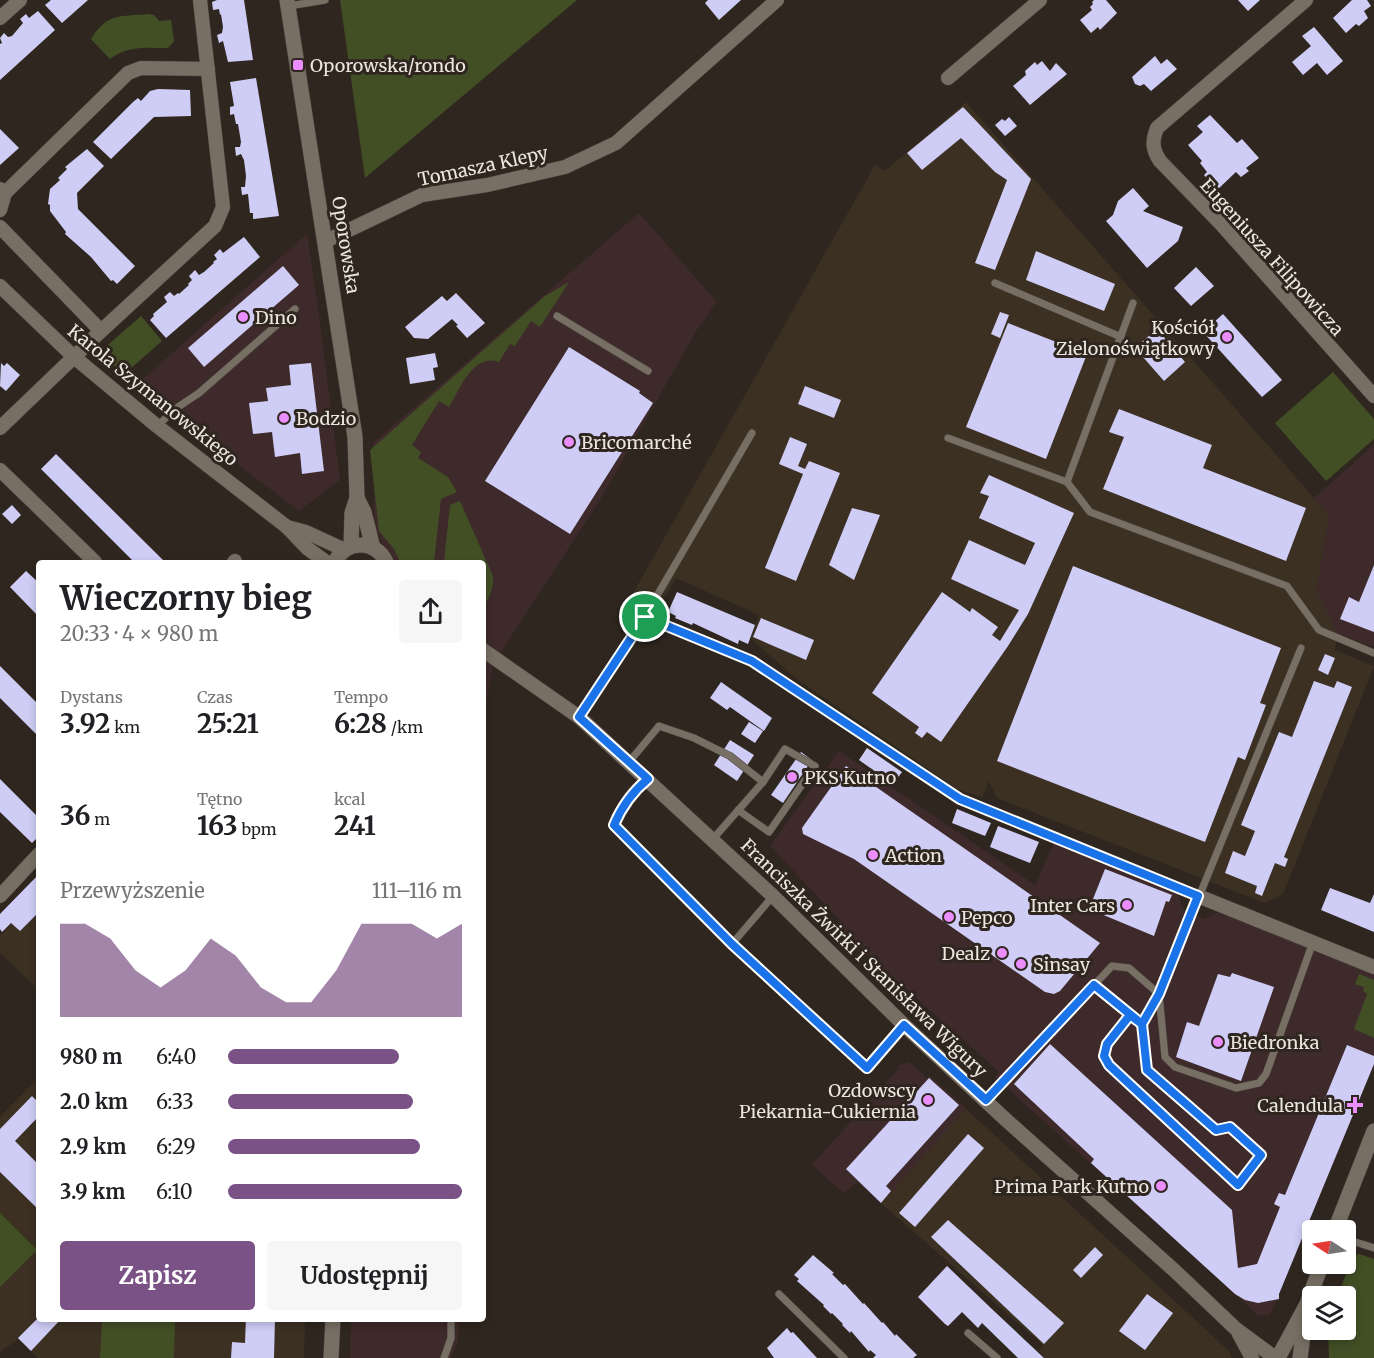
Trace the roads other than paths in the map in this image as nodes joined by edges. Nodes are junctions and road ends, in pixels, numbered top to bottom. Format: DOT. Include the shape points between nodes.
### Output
graph roads {
  1 [pos="20,0"];
  2 [pos="200,0"];
  3 [pos="325,0"];
  4 [pos="777,0"];
  5 [pos="1040,0"];
  6 [pos="1306,0"];
  7 [pos="288,3"];
  8 [pos="0,18"];
  9 [pos="208,69"];
  10 [pos="948,78"];
  11 [pos="2,191"];
  12 [pos="0,210"];
  13 [pos="0,227"];
  14 [pos="326,241"];
  15 [pos="995,283"];
  16 [pos="0,286"];
  17 [pos="1133,303"];
  18 [pos="295,309"];
  19 [pos="557,316"];
  20 [pos="101,331"];
  21 [pos="1121,337"];
  22 [pos="74,357"];
  23 [pos="648,371"];
  24 [pos="1374,396"];
  25 [pos="157,426"];
  26 [pos="0,428"];
  27 [pos="752,433"];
  28 [pos="948,438"];
  29 [pos="0,470"];
  30 [pos="1067,482"];
  31 [pos="357,498"];
  32 [pos="287,527"];
  33 [pos="348,548"];
  34 [pos="373,548"];
  35 [pos="93,560"];
  36 [pos="323,560"];
  37 [pos="337,560"];
  38 [pos="385,560"];
  39 [pos="645,617"];
  40 [pos="1300,648"];
  41 [pos="486,652"];
  42 [pos="1374,653"];
  43 [pos="579,717"];
  44 [pos="629,762"];
  45 [pos="648,779"];
  46 [pos="763,782"];
  47 [pos="738,810"];
  48 [pos="712,840"];
  49 [pos="36,857"];
  50 [pos="0,896"];
  51 [pos="773,896"];
  52 [pos="1198,896"];
  53 [pos="1312,942"];
  54 [pos="732,944"];
  55 [pos="1374,967"];
  56 [pos="1094,985"];
  57 [pos="1159,994"];
  58 [pos="1130,1015"];
  59 [pos="1142,1024"];
  60 [pos="904,1025"];
  61 [pos="986,1100"];
  62 [pos="1374,1131"];
  63 [pos="1339,1220"];
  64 [pos="1356,1242"];
  65 [pos="1374,1248"];
  66 [pos="779,1294"];
  67 [pos="1302,1314"];
  68 [pos="333,1322"];
  69 [pos="452,1322"];
  70 [pos="1236,1329"];
  71 [pos="968,1333"];
  72 [pos="1302,1340"];
  73 [pos="1280,1357"];
  74 [pos="331,1358"];
  75 [pos="444,1358"];
  76 [pos="844,1358"];
  77 [pos="997,1358"];
  78 [pos="1252,1358"];
  79 [pos="1300,1358"];
  1 -- 8 [label="street"];
  2 -- 9 [label="street"];
  3 -- 7 [label="lane"];
  4 -- 14 [label="street, Tomasza Klepy" via="616,142 565,167 423,195"];
  5 -- 10 [label="street"];
  6 -- 24 [label="street, Eugeniusza Filipowicza" via="1158,128 1153,138 1154,151"];
  7 -- 14 [label="street, Oporowska"];
  9 -- 11 [label="street" via="141,68 128,74"];
  9 -- 20 [label="street" via="223,207 215,226"];
  11 -- 12 [label="street"];
  13 -- 20 [label="street"];
  14 -- 31 [label="street, Oporowska" via="355,437"];
  15 -- 21 [label="lane"];
  16 -- 22 [label="street, Karola Szymanowskiego"];
  17 -- 21 [label="lane"];
  18 -- 25 [label="lane"];
  19 -- 23 [label="lane"];
  20 -- 22 [label="street"];
  21 -- 30 [label="lane"];
  22 -- 25 [label="street, Karola Szymanowskiego"];
  22 -- 26 [label="street"];
  25 -- 32 [label="street, Karola Szymanowskiego"];
  27 -- 39 [label="lane"];
  28 -- 30 [label="lane"];
  29 -- 35 [label="street"];
  30 -- 42 [label="lane" via="1090,512 1287,586 1319,630"];
  31 -- 33 [label="street, Oporowska"];
  31 -- 34 [label="street, Oporowska"];
  32 -- 33 [label="street, Karola Szymanowskiego"];
  32 -- 36 [label="street, Karola Szymanowskiego"];
  33 -- 34 [label="street"];
  33 -- 37 [label="street"];
  34 -- 38 [label="street"];
  39 -- 43 [label="lane"];
  39 -- 52 [label="lane" via="752,661 960,799"];
  40 -- 52 [label="lane"];
  41 -- 43 [label="street, Franciszka Żwirki i Stanisława Wigury"];
  43 -- 44 [label="street, Franciszka Żwirki i Stanisława Wigury"];
  44 -- 45 [label="street, Franciszka Żwirki i Stanisława Wigury"];
  44 -- 46 [label="lane" via="659,726 730,756"];
  45 -- 48 [label="street, Franciszka Żwirki i Stanisława Wigury"];
  45 -- 54 [label="lane" via="622,808 614,825"];
  46 -- 47 [label="lane"];
  46 -- 47 [label="lane" via="785,749 815,766 769,832"];
  47 -- 48 [label="lane"];
  48 -- 51 [label="street, Franciszka Żwirki i Stanisława Wigury"];
  49 -- 50 [label="street"];
  51 -- 54 [label="lane"];
  51 -- 60 [label="street, Franciszka Żwirki i Stanisława Wigury"];
  52 -- 53 [label="street"];
  52 -- 57 [label="lane"];
  53 -- 55 [label="street"];
  53 -- 57 [label="lane" via="1266,1074 1259,1083 1236,1088 1175,1067 1165,1057"];
  54 -- 60 [label="lane" via="867,1068"];
  56 -- 57 [label="lane" via="1112,966 1129,968"];
  56 -- 58 [label="lane"];
  56 -- 61 [label="lane"];
  57 -- 59 [label="lane"];
  58 -- 59 [label="lane"];
  58 -- 59 [label="lane" via="1107,1044 1104,1056 1109,1065 1238,1185 1261,1155 1230,1127 1216,1130 1147,1070"];
  60 -- 61 [label="street, Franciszka Żwirki i Stanisława Wigury"];
  61 -- 70 [label="street, Franciszka Żwirki i Stanisława Wigury"];
  62 -- 63 [label="street"];
  64 -- 65 [label="lane"];
  66 -- 76 [label="lane"];
  67 -- 73 [label="street"];
  68 -- 74 [label="street"];
  69 -- 75 [label="lane"];
  70 -- 73 [label="street, Franciszka Żwirki i Stanisława Wigury"];
  70 -- 78 [label="street, Franciszka Żwirki i Stanisława Wigury"];
  71 -- 77 [label="lane"];
  72 -- 79 [label="street"];
}
